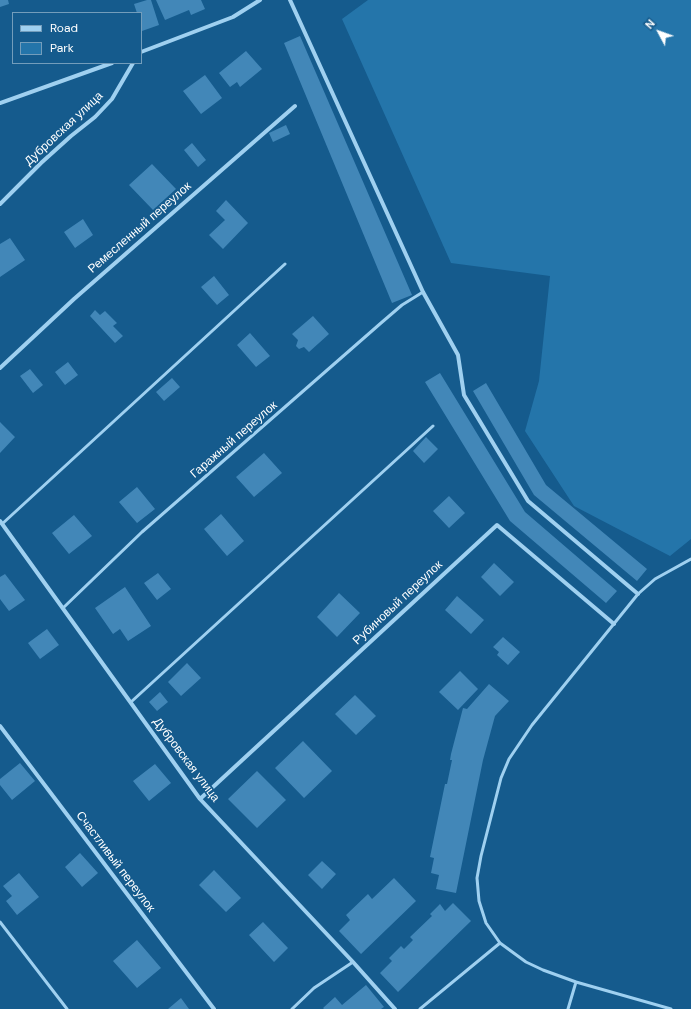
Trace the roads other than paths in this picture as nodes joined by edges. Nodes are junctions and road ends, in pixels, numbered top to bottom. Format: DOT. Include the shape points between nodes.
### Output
graph roads {
  1 [pos="260,0"];
  2 [pos="290,0"];
  3 [pos="142,52"];
  4 [pos="109,64"];
  5 [pos="132,64"];
  6 [pos="0,104"];
  7 [pos="295,106"];
  8 [pos="0,204"];
  9 [pos="285,264"];
  10 [pos="423,292"];
  11 [pos="0,368"];
  12 [pos="433,426"];
  13 [pos="1,522"];
  14 [pos="691,559"];
  15 [pos="638,594"];
  16 [pos="63,608"];
  17 [pos="614,624"];
  18 [pos="131,702"];
  19 [pos="0,726"];
  20 [pos="200,799"];
  21 [pos="0,922"];
  22 [pos="500,943"];
  23 [pos="353,962"];
  24 [pos="576,982"];
  25 [pos="68,1009"];
  26 [pos="214,1009"];
  27 [pos="292,1009"];
  28 [pos="394,1009"];
  29 [pos="420,1009"];
  30 [pos="568,1009"];
  31 [pos="671,1009"];
  1 -- 3 [label="street" via="233,16"];
  2 -- 10 [label="street"];
  4 -- 6 [label="street"];
  5 -- 8 [label="street, Дубровская улица" via="112,99 95,117 41,163"];
  7 -- 11 [label="street, Ремесленный переулок" via="74,298"];
  9 -- 13 [label="lane"];
  10 -- 15 [label="street" via="458,355 464,395 528,501"];
  10 -- 16 [label="lane, Гаражный переулок" via="402,305 142,532"];
  12 -- 18 [label="lane"];
  13 -- 16 [label="street, Дубровская улица"];
  14 -- 15 [label="lane" via="655,579"];
  15 -- 17 [label="lane"];
  16 -- 18 [label="street, Дубровская улица"];
  17 -- 20 [label="street, Рубиновый переулок" via="497,526"];
  17 -- 22 [label="lane" via="532,725 509,759 501,778 477,878 479,901 486,923"];
  18 -- 20 [label="street, Дубровская улица"];
  19 -- 26 [label="street, Счастливый переулок"];
  20 -- 23 [label="street, Дубровская улица"];
  21 -- 25 [label="lane"];
  22 -- 24 [label="lane" via="526,962"];
  22 -- 29 [label="lane"];
  23 -- 27 [label="lane" via="314,988"];
  23 -- 28 [label="street, Дубровская улица"];
  24 -- 30 [label="lane"];
  24 -- 31 [label="lane"];
}
